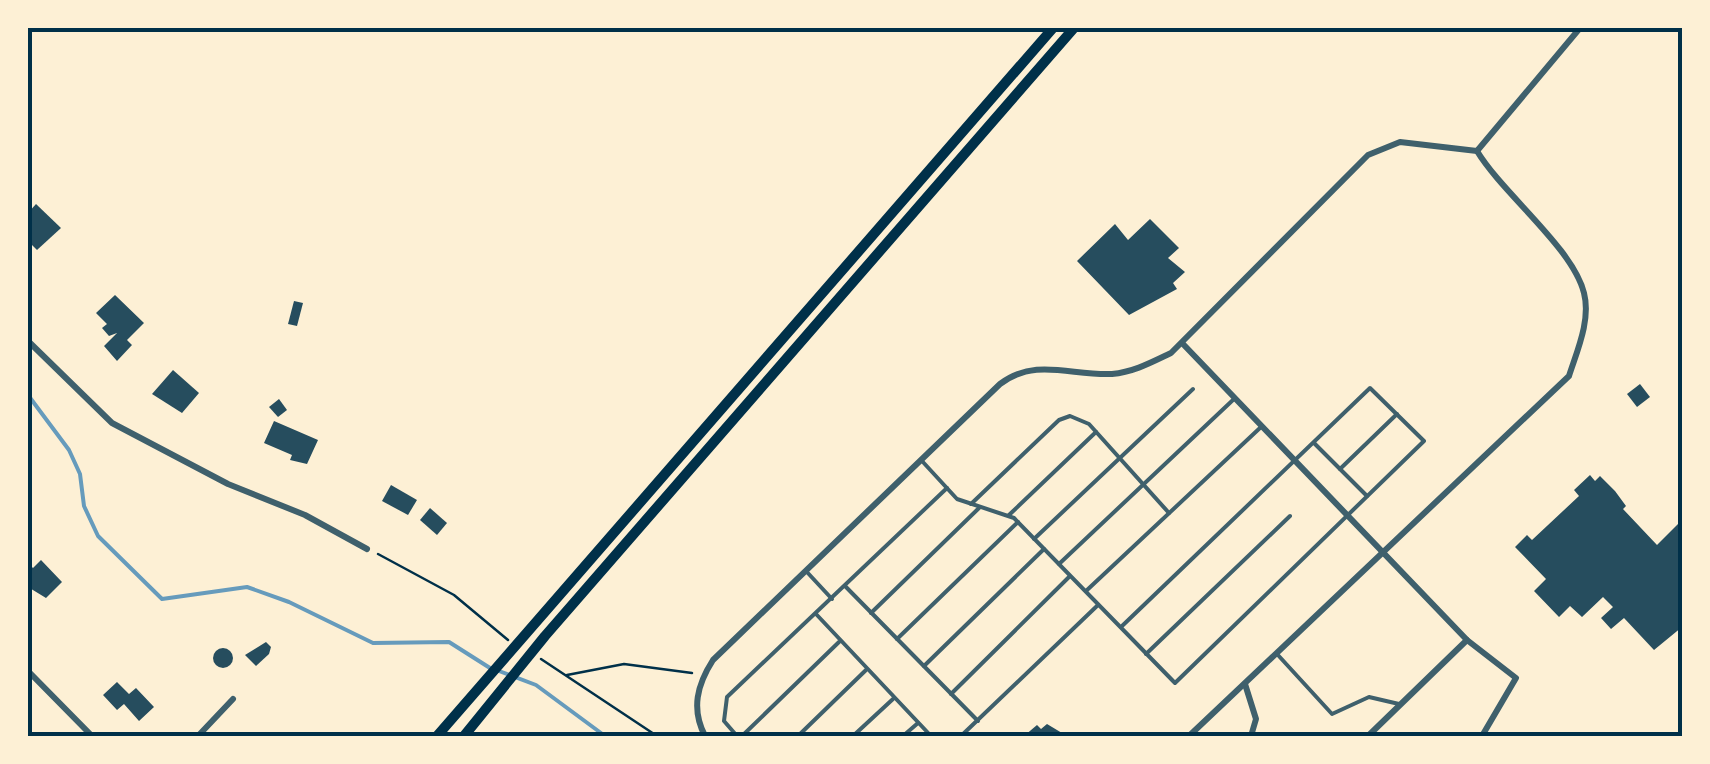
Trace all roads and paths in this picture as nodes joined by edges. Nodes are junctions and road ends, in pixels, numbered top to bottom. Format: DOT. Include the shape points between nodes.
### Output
graph roads {
  1 [pos="1053,28"];
  2 [pos="1074,28"];
  3 [pos="1580,28"];
  4 [pos="1477,151"];
  5 [pos="28,341"];
  6 [pos="1183,344"];
  7 [pos="1193,389"];
  8 [pos="1234,399"];
  9 [pos="1397,414"];
  10 [pos="1261,427"];
  11 [pos="1096,432"];
  12 [pos="1314,443"];
  13 [pos="1120,459"];
  14 [pos="921,460"];
  15 [pos="1295,462"];
  16 [pos="1340,469"];
  17 [pos="1143,485"];
  18 [pos="947,488"];
  19 [pos="1367,496"];
  20 [pos="969,506"];
  21 [pos="979,508"];
  22 [pos="1170,513"];
  23 [pos="1008,515"];
  24 [pos="1347,515"];
  25 [pos="1290,516"];
  26 [pos="1018,522"];
  27 [pos="1034,539"];
  28 [pos="1044,549"];
  29 [pos="368,550"];
  30 [pos="1382,550"];
  31 [pos="1059,564"];
  32 [pos="806,571"];
  33 [pos="1070,576"];
  34 [pos="846,586"];
  35 [pos="1086,592"];
  36 [pos="832,600"];
  37 [pos="1098,605"];
  38 [pos="871,613"];
  39 [pos="816,614"];
  40 [pos="1121,628"];
  41 [pos="896,639"];
  42 [pos="840,640"];
  43 [pos="1467,640"];
  44 [pos="1146,654"];
  45 [pos="1277,654"];
  46 [pos="924,666"];
  47 [pos="868,669"];
  48 [pos="28,671"];
  49 [pos="566,676"];
  50 [pos="703,676"];
  51 [pos="1245,684"];
  52 [pos="952,694"];
  53 [pos="894,698"];
  54 [pos="233,699"];
  55 [pos="1399,704"];
  56 [pos="978,721"];
  57 [pos="918,723"];
  58 [pos="92,736"];
  59 [pos="198,736"];
  60 [pos="437,736"];
  61 [pos="464,736"];
  62 [pos="705,736"];
  63 [pos="740,736"];
  64 [pos="798,736"];
  65 [pos="853,736"];
  66 [pos="903,736"];
  67 [pos="931,736"];
  68 [pos="961,736"];
  69 [pos="1190,736"];
  70 [pos="1251,736"];
  71 [pos="1368,736"];
  72 [pos="1482,736"];
  1 -- 60 [label="main road"];
  2 -- 61 [label="main road"];
  3 -- 4 [label="street"];
  4 -- 6 [label="street" via="1400,142 1368,155"];
  4 -- 30 [label="street" via="1550,236 1576,278 1584,292 1583,331 1569,376"];
  5 -- 29 [label="street" via="112,423"];
  6 -- 8 [label="street"];
  6 -- 14 [label="street" via="1125,372 1030,367 1014,374"];
  7 -- 13 [label="lane"];
  8 -- 10 [label="street"];
  8 -- 17 [label="lane"];
  9 -- 12 [label="lane" via="1370,388"];
  9 -- 16 [label="lane"];
  9 -- 19 [label="lane" via="1424,442"];
  10 -- 15 [label="street"];
  10 -- 22 [label="lane"];
  11 -- 13 [label="lane"];
  11 -- 20 [label="lane" via="1080,418 1062,417"];
  11 -- 23 [label="lane"];
  12 -- 15 [label="lane"];
  12 -- 16 [label="lane"];
  13 -- 17 [label="lane"];
  13 -- 27 [label="lane"];
  14 -- 18 [label="lane"];
  14 -- 32 [label="street"];
  15 -- 24 [label="street"];
  15 -- 40 [label="lane"];
  16 -- 19 [label="lane"];
  17 -- 22 [label="lane"];
  17 -- 31 [label="lane"];
  18 -- 20 [label="lane"];
  18 -- 34 [label="lane"];
  19 -- 24 [label="lane"];
  20 -- 21 [label="lane"];
  21 -- 23 [label="lane"];
  21 -- 38 [label="lane"];
  22 -- 35 [label="lane"];
  23 -- 26 [label="lane"];
  24 -- 30 [label="street"];
  24 -- 44 [label="lane" via="1175,683"];
  25 -- 44 [label="lane"];
  26 -- 27 [label="lane"];
  26 -- 41 [label="lane"];
  27 -- 28 [label="lane"];
  28 -- 31 [label="lane"];
  28 -- 46 [label="lane"];
  30 -- 43 [label="street"];
  30 -- 45 [label="street"];
  31 -- 33 [label="lane"];
  32 -- 36 [label="lane"];
  32 -- 50 [label="street"];
  33 -- 35 [label="lane"];
  33 -- 52 [label="lane"];
  34 -- 36 [label="lane"];
  34 -- 38 [label="lane"];
  35 -- 37 [label="lane"];
  36 -- 39 [label="lane"];
  37 -- 40 [label="lane"];
  37 -- 56 [label="lane"];
  38 -- 41 [label="lane"];
  39 -- 42 [label="lane"];
  39 -- 63 [label="lane" via="727,698 723,715"];
  40 -- 44 [label="lane"];
  41 -- 46 [label="lane"];
  42 -- 47 [label="lane"];
  42 -- 63 [label="lane"];
  43 -- 55 [label="street"];
  43 -- 72 [label="street" via="1516,678"];
  45 -- 51 [label="street"];
  45 -- 55 [label="lane" via="1332,714 1368,697"];
  46 -- 52 [label="lane"];
  47 -- 53 [label="lane"];
  47 -- 64 [label="lane"];
  48 -- 58 [label="street"];
  49 -- 50 [label="path" via="624,664"];
  50 -- 62 [label="street" via="696,709"];
  51 -- 69 [label="street"];
  51 -- 70 [label="street" via="1256,720"];
  52 -- 56 [label="lane"];
  53 -- 57 [label="lane"];
  53 -- 65 [label="lane"];
  54 -- 59 [label="street"];
  55 -- 71 [label="street"];
  56 -- 68 [label="lane"];
  57 -- 66 [label="lane"];
  57 -- 67 [label="lane"];
}
